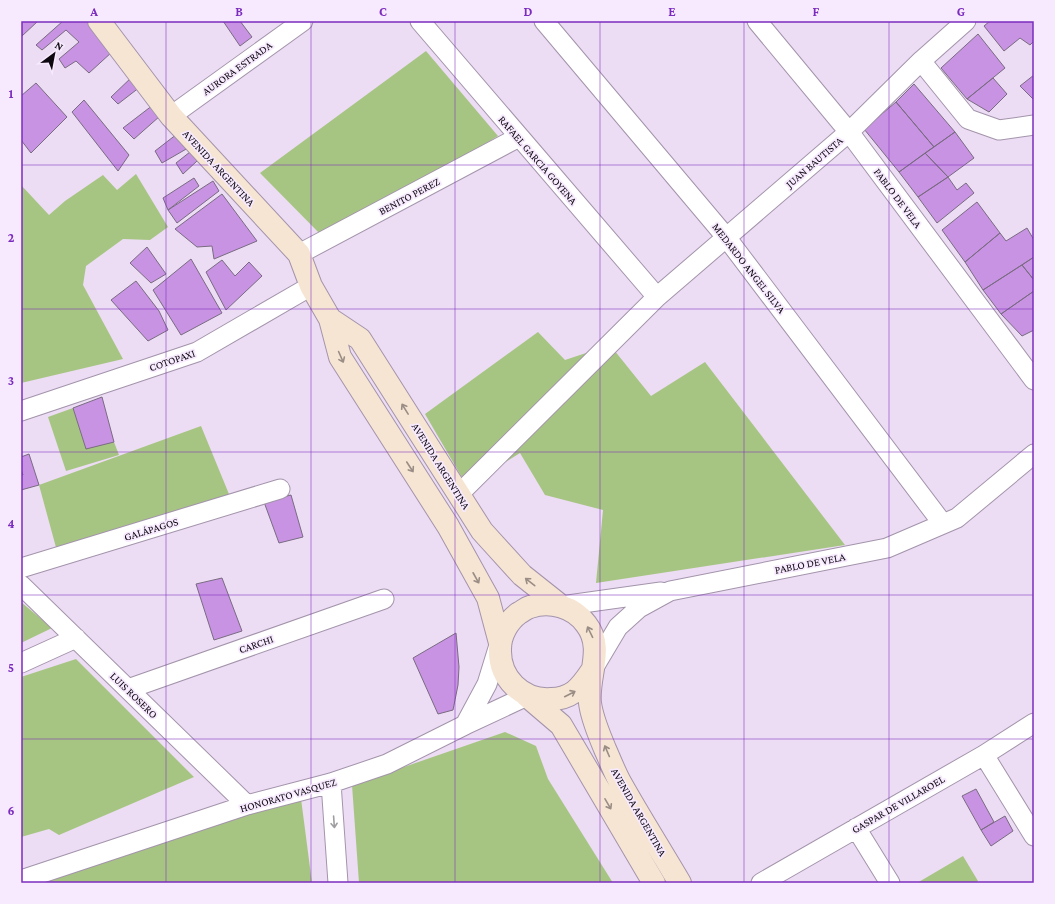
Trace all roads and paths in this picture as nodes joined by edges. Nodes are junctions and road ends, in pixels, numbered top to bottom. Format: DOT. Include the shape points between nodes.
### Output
graph roads {
  1 [pos="99,21"];
  2 [pos="303,21"];
  3 [pos="420,21"];
  4 [pos="544,21"];
  5 [pos="756,21"];
  6 [pos="966,21"];
  7 [pos="922,61"];
  8 [pos="171,116"];
  9 [pos="1034,125"];
  10 [pos="849,132"];
  11 [pos="518,137"];
  12 [pos="726,238"];
  13 [pos="299,254"];
  14 [pos="311,286"];
  15 [pos="657,297"];
  16 [pos="330,320"];
  17 [pos="1034,380"];
  18 [pos="21,411"];
  19 [pos="1034,454"];
  20 [pos="280,489"];
  21 [pos="460,494"];
  22 [pos="943,524"];
  23 [pos="21,568"];
  24 [pos="21,585"];
  25 [pos="670,591"];
  26 [pos="384,599"];
  27 [pos="561,606"];
  28 [pos="76,638"];
  29 [pos="500,643"];
  30 [pos="21,663"];
  31 [pos="593,669"];
  32 [pos="128,689"];
  33 [pos="527,696"];
  34 [pos="1034,723"];
  35 [pos="465,725"];
  36 [pos="984,755"];
  37 [pos="331,783"];
  38 [pos="247,805"];
  39 [pos="856,828"];
  40 [pos="1034,836"];
  41 [pos="21,880"];
  42 [pos="338,883"];
  43 [pos="654,883"];
  44 [pos="680,883"];
  45 [pos="761,883"];
  46 [pos="890,883"];
  1 -- 8 [label="main road, AVENIDA ARGENTINA"];
  2 -- 8 [label="street, AURORA ESTRADA"];
  3 -- 11 [label="street, RAFAEL GARCIA GOYENA"];
  4 -- 12 [label="street, MEDARDO ANGEL SILVA"];
  5 -- 10 [label="street, PABLO DE VELA"];
  6 -- 7 [label="street, JUAN BAUTISTA"];
  7 -- 9 [label="street" via="968,119 998,130"];
  7 -- 10 [label="street, JUAN BAUTISTA"];
  8 -- 13 [label="main road, AVENIDA ARGENTINA"];
  10 -- 12 [label="street, JUAN BAUTISTA"];
  10 -- 17 [label="street, PABLO DE VELA"];
  11 -- 13 [label="street, BENITO PEREZ"];
  11 -- 15 [label="street, RAFAEL GARCIA GOYENA"];
  12 -- 15 [label="street, JUAN BAUTISTA"];
  12 -- 22 [label="street, MEDARDO ANGEL SILVA"];
  13 -- 14 [label="main road, AVENIDA ARGENTINA"];
  14 -- 16 [label="main road, AVENIDA ARGENTINA"];
  14 -- 18 [label="street, COTOPAXI" via="197,352"];
  15 -- 21 [label="street, JUAN BAUTISTA"];
  21 -- 16 [label="main road, AVENIDA ARGENTINA, one-way" via="360,338"];
  16 -- 29 [label="main road, AVENIDA ARGENTINA, one-way" via="340,357 448,526 488,598"];
  19 -- 22 [label="street, PABLO DE VELA" via="957,518"];
  20 -- 23 [label="street, GALÁPAGOS"];
  27 -- 21 [label="main road, AVENIDA ARGENTINA, one-way" via="522,575 482,531"];
  22 -- 25 [label="street, PABLO DE VELA" via="887,548"];
  24 -- 28 [label="street, LUIS ROSERO"];
  25 -- 27 [label="street"];
  25 -- 31 [label="street, PABLO DE VELA" via="639,608 618,627"];
  26 -- 32 [label="street, CARCHI"];
  27 -- 29 [label="main road" via="545,604 529,607 516,616 506,628"];
  31 -- 27 [label="main road, one-way" via="596,654 594,638 587,624 575,613"];
  28 -- 30 [label="street"];
  28 -- 32 [label="street, LUIS ROSERO"];
  29 -- 33 [label="main road" via="500,659 505,674 514,687"];
  29 -- 35 [label="street" via="487,684"];
  33 -- 31 [label="main road, one-way" via="542,700 558,699 573,693 584,683"];
  44 -- 31 [label="main road, AVENIDA ARGENTINA, one-way" via="620,781 597,730 590,703"];
  32 -- 38 [label="street, LUIS ROSERO"];
  33 -- 35 [label="street, HONORATO VASQUEZ"];
  33 -- 43 [label="main road, AVENIDA ARGENTINA, one-way" via="561,725"];
  34 -- 36 [label="street, GASPAR DE VILLAROEL"];
  35 -- 37 [label="street, HONORATO VASQUEZ" via="387,764"];
  36 -- 39 [label="street, GASPAR DE VILLAROEL"];
  36 -- 40 [label="street"];
  37 -- 38 [label="street, HONORATO VASQUEZ"];
  37 -- 42 [label="street, one-way"];
  38 -- 41 [label="street, HONORATO VASQUEZ"];
  39 -- 45 [label="street, GASPAR DE VILLAROEL"];
  39 -- 46 [label="street"];
}
